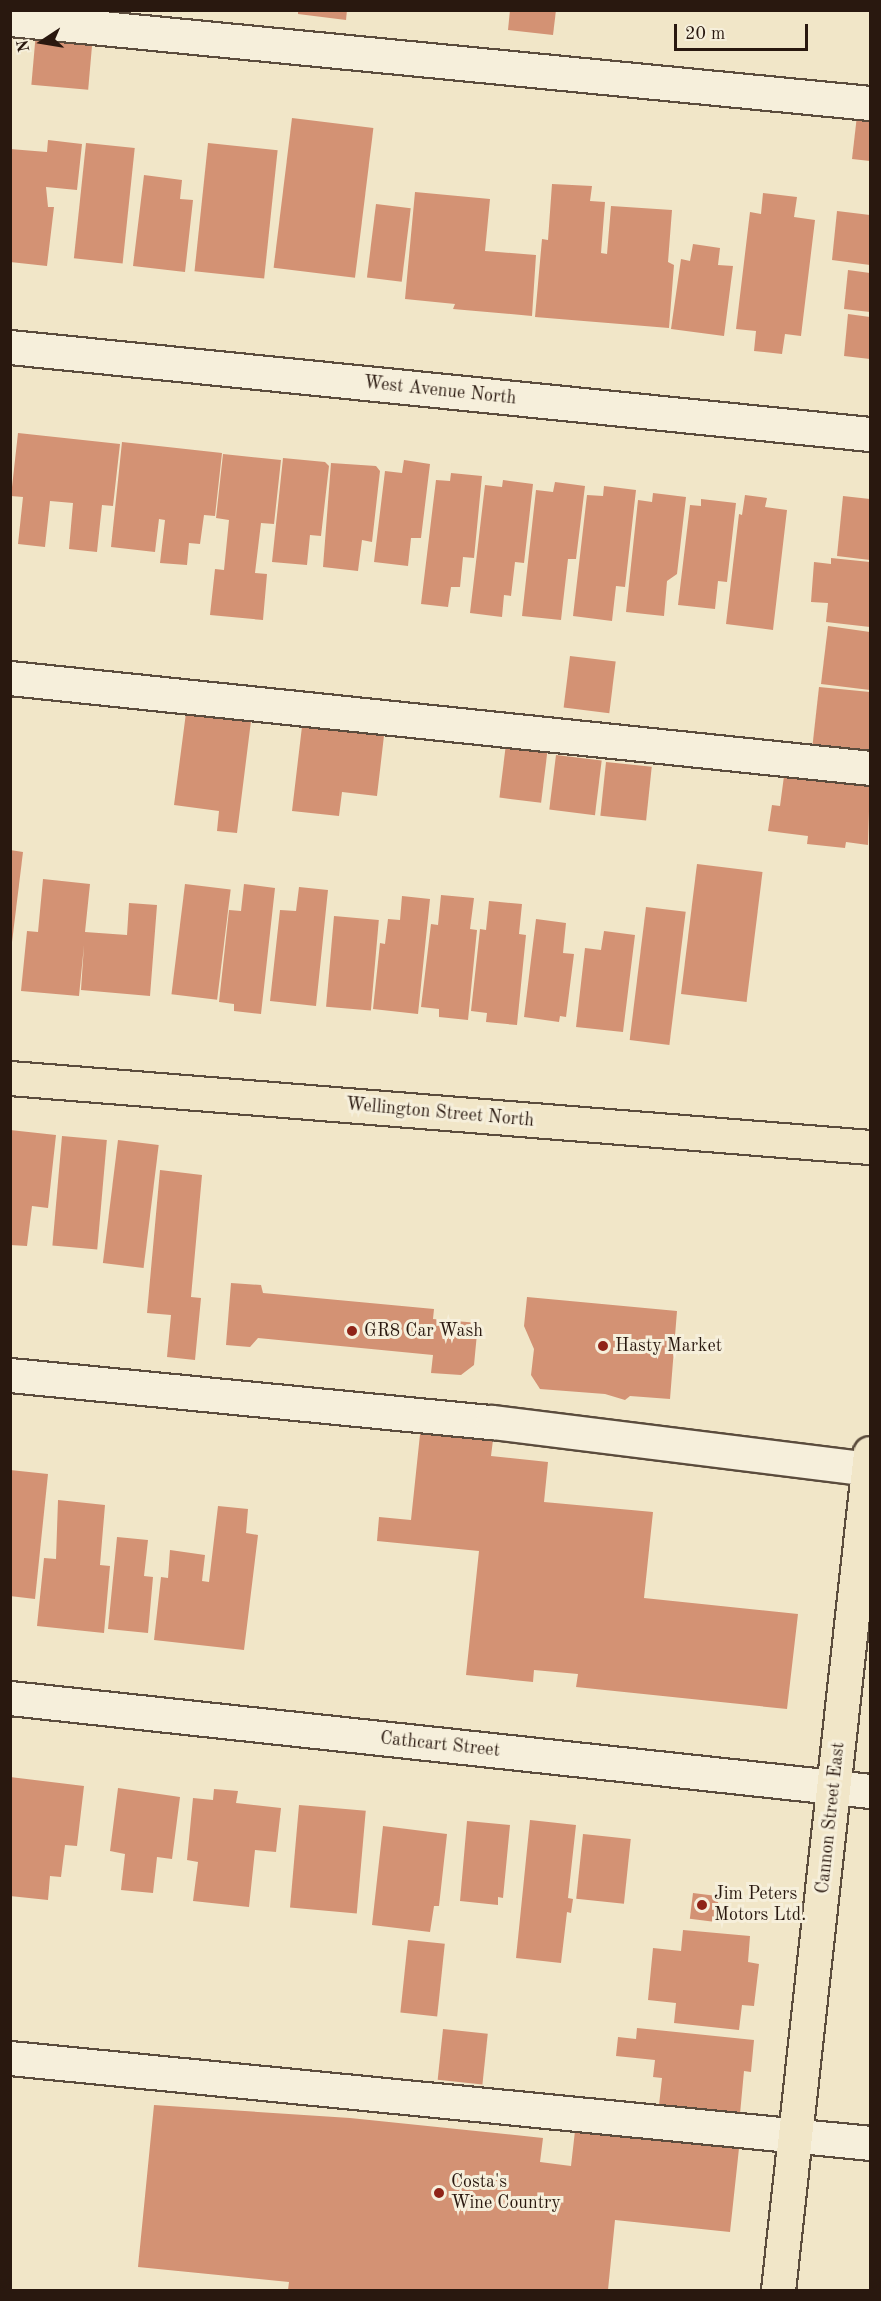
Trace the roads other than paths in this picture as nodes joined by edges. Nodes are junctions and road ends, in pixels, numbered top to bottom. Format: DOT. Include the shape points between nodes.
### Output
graph roads {
  1 [pos="10,19"];
  2 [pos="870,103"];
  3 [pos="10,347"];
  4 [pos="870,434"];
  5 [pos="10,678"];
  6 [pos="870,768"];
  7 [pos="10,1078"];
  8 [pos="870,1147"];
  9 [pos="10,1375"];
  10 [pos="870,1463"];
  11 [pos="10,1698"];
  12 [pos="834,1787"];
  13 [pos="870,1791"];
  14 [pos="10,2058"];
  15 [pos="796,2137"];
  16 [pos="870,2143"];
  17 [pos="778,2290"];
  1 -- 2 [label="street"];
  3 -- 4 [label="street, West Avenue North"];
  5 -- 6 [label="street"];
  7 -- 8 [label="main road, Wellington Street North"];
  9 -- 10 [label="street"];
  10 -- 12 [label="main road, Cannon Street East"];
  11 -- 12 [label="street, Cathcart Street"];
  12 -- 13 [label="street, Cathcart Street"];
  12 -- 15 [label="main road, Cannon Street East"];
  14 -- 15 [label="street"];
  15 -- 16 [label="street"];
  15 -- 17 [label="main road, Cannon Street East"];
}
